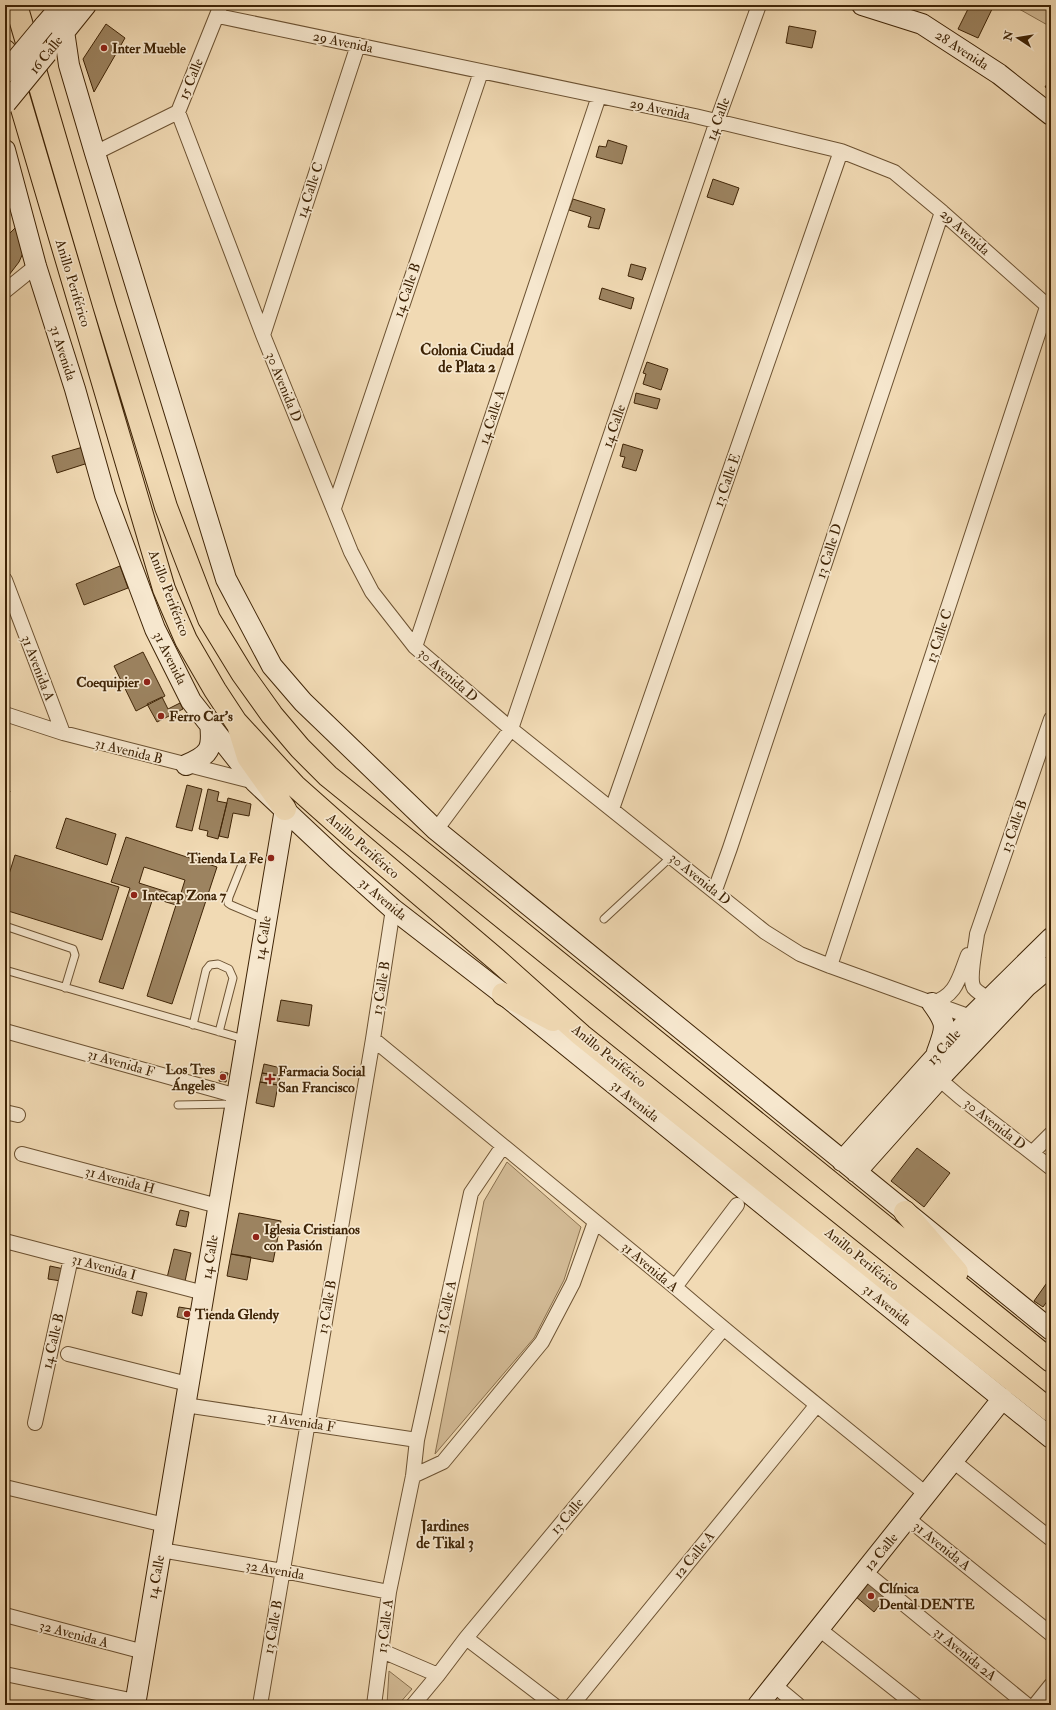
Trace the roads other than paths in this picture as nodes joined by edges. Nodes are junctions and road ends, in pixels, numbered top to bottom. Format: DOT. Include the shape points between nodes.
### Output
graph roads {
  1 [pos="16,5"];
  2 [pos="62,5"];
  3 [pos="86,5"];
  4 [pos="759,5"];
  5 [pos="862,5"];
  6 [pos="219,10"];
  7 [pos="64,31"];
  8 [pos="358,46"];
  9 [pos="5,51"];
  10 [pos="481,72"];
  11 [pos="5,73"];
  12 [pos="599,96"];
  13 [pos="6,103"];
  14 [pos="178,112"];
  15 [pos="1051,114"];
  16 [pos="717,121"];
  17 [pos="5,150"];
  18 [pos="841,151"];
  19 [pos="95,154"];
  20 [pos="942,212"];
  21 [pos="36,266"];
  22 [pos="5,291"];
  23 [pos="1049,308"];
  24 [pos="263,335"];
  25 [pos="334,508"];
  26 [pos="5,580"];
  27 [pos="415,647"];
  28 [pos="5,714"];
  29 [pos="1051,719"];
  30 [pos="236,722"];
  31 [pos="210,723"];
  32 [pos="511,729"];
  33 [pos="63,733"];
  34 [pos="186,765"];
  35 [pos="255,782"];
  36 [pos="285,809"];
  37 [pos="612,809"];
  38 [pos="436,830"];
  39 [pos="672,856"];
  40 [pos="243,862"];
  41 [pos="715,890"];
  42 [pos="393,909"];
  43 [pos="604,919"];
  44 [pos="266,920"];
  45 [pos="5,926"];
  46 [pos="977,934"];
  47 [pos="1051,938"];
  48 [pos="830,966"];
  49 [pos="1051,966"];
  50 [pos="5,970"];
  51 [pos="65,988"];
  52 [pos="503,994"];
  53 [pos="990,999"];
  54 [pos="932,1003"];
  55 [pos="971,1017"];
  56 [pos="193,1025"];
  57 [pos="5,1031"];
  58 [pos="219,1032"];
  59 [pos="582,1035"];
  60 [pos="373,1039"];
  61 [pos="247,1040"];
  62 [pos="936,1057"];
  63 [pos="940,1079"];
  64 [pos="237,1100"];
  65 [pos="178,1105"];
  66 [pos="1051,1134"];
  67 [pos="503,1146"];
  68 [pos="1032,1153"];
  69 [pos="22,1154"];
  70 [pos="849,1166"];
  71 [pos="1051,1168"];
  72 [pos="737,1205"];
  73 [pos="218,1206"];
  74 [pos="906,1212"];
  75 [pos="595,1222"];
  76 [pos="5,1241"];
  77 [pos="71,1258"];
  78 [pos="675,1287"];
  79 [pos="204,1293"];
  80 [pos="992,1313"];
  81 [pos="723,1328"];
  82 [pos="1051,1330"];
  83 [pos="68,1354"];
  84 [pos="1051,1361"];
  85 [pos="188,1384"];
  86 [pos="1003,1398"];
  87 [pos="185,1405"];
  88 [pos="816,1406"];
  89 [pos="1051,1411"];
  90 [pos="35,1423"];
  91 [pos="308,1424"];
  92 [pos="1051,1438"];
  93 [pos="417,1440"];
  94 [pos="953,1461"];
  95 [pos="412,1476"];
  96 [pos="5,1487"];
  97 [pos="926,1494"];
  98 [pos="907,1518"];
  99 [pos="165,1525"];
  100 [pos="1051,1539"];
  101 [pos="161,1550"];
  102 [pos="283,1570"];
  103 [pos="865,1572"];
  104 [pos="389,1592"];
  105 [pos="5,1616"];
  106 [pos="819,1629"];
  107 [pos="1051,1634"];
  108 [pos="466,1638"];
  109 [pos="382,1651"];
  110 [pos="144,1652"];
  111 [pos="5,1674"];
  112 [pos="438,1675"];
  113 [pos="774,1685"];
  114 [pos="1051,1685"];
  115 [pos="135,1703"];
  116 [pos="260,1705"];
  117 [pos="374,1705"];
  118 [pos="413,1705"];
  119 [pos="554,1705"];
  120 [pos="572,1705"];
  121 [pos="758,1705"];
  122 [pos="798,1705"];
  123 [pos="915,1705"];
  124 [pos="1027,1705"];
  125 [pos="1034,1705"];
  1 -- 80 [label="highway, Anillo Periférico" via="166,507 209,619 242,673 272,714 300,748 334,781"];
  2 -- 11 [label="street, 16 Calle, bridge"];
  3 -- 7 [label="street, 16 Calle"];
  4 -- 16 [label="street, 14 Calle"];
  5 -- 15 [label="street, 28 Avenida" via="922,24 999,74"];
  6 -- 8 [label="street, 29 Avenida"];
  6 -- 14 [label="street, 15 Calle"];
  7 -- 13 [label="street, 16 Calle, bridge"];
  7 -- 19 [label="street" via="69,65"];
  8 -- 10 [label="street, 29 Avenida"];
  8 -- 24 [label="street, 14 Calle C"];
  9 -- 30 [label="highway, Anillo Periférico" via="164,589 186,640"];
  10 -- 12 [label="street, 29 Avenida"];
  10 -- 25 [label="street, 14 Calle B"];
  12 -- 16 [label="street, 29 Avenida"];
  12 -- 27 [label="street, 14 Calle A"];
  14 -- 19 [label="street, 15 Calle"];
  14 -- 24 [label="street, 30 Avenida D"];
  16 -- 18 [label="street, 29 Avenida"];
  16 -- 32 [label="street, 14 Calle"];
  17 -- 21 [label="street, 31 Avenida"];
  18 -- 20 [label="street, 29 Avenida" via="894,172"];
  18 -- 37 [label="street, 13 Calle E"];
  19 -- 38 [label="street" via="226,579 272,666 303,702"];
  20 -- 23 [label="street, 29 Avenida"];
  20 -- 41 [label="street, 13 Calle D"];
  21 -- 22 [label="street"];
  21 -- 31 [label="street, 31 Avenida" via="75,388 105,495 155,630 191,701"];
  23 -- 48 [label="street, 13 Calle C"];
  24 -- 25 [label="street, 30 Avenida D"];
  25 -- 27 [label="street, 30 Avenida D" via="351,552 372,592"];
  26 -- 33 [label="street, 31 Avenida A"];
  27 -- 32 [label="street, 30 Avenida D"];
  28 -- 33 [label="street, 31 Avenida B"];
  29 -- 46 [label="street, 13 Calle B"];
  30 -- 36 [label="highway" via="248,757"];
  30 -- 59 [label="highway, Anillo Periférico" via="295,786"];
  31 -- 34 [label="street" via="210,748 204,756"];
  31 -- 35 [label="street, 31 Avenida"];
  32 -- 37 [label="street, 30 Avenida D"];
  32 -- 38 [label="street, 14 Calle"];
  33 -- 34 [label="street, 31 Avenida B"];
  34 -- 35 [label="street, 31 Avenida B"];
  35 -- 36 [label="street, 31 Avenida"];
  36 -- 42 [label="street, 31 Avenida"];
  36 -- 44 [label="street, 14 Calle"];
  37 -- 39 [label="street, 30 Avenida D"];
  38 -- 70 [label="street"];
  39 -- 41 [label="street, 30 Avenida D"];
  39 -- 43 [label="lane"];
  40 -- 44 [label="lane" via="228,903"];
  41 -- 48 [label="street, 30 Avenida D" via="765,932 800,954"];
  42 -- 52 [label="street, 31 Avenida"];
  42 -- 60 [label="street, 13 Calle B"];
  44 -- 61 [label="street, 14 Calle"];
  45 -- 51 [label="lane" via="73,949 75,955"];
  46 -- 53 [label="street, 13 Calle B" via="971,972 973,987"];
  46 -- 54 [label="street, 13 Calle B" via="952,992 943,1000"];
  47 -- 53 [label="street, 13 Calle"];
  48 -- 54 [label="street, 30 Avenida D"];
  49 -- 63 [label="street, 13 Calle" via="1027,986"];
  50 -- 51 [label="lane"];
  51 -- 56 [label="lane"];
  52 -- 59 [label="highway"];
  52 -- 86 [label="street, 31 Avenida"];
  53 -- 55 [label="street, 13 Calle"];
  54 -- 55 [label="street, 30 Avenida D"];
  54 -- 62 [label="street" via="943,1018 945,1030"];
  55 -- 62 [label="street, 13 Calle"];
  56 -- 58 [label="lane"];
  56 -- 58 [label="lane" via="206,970 210,965 218,964 229,968 234,978"];
  57 -- 64 [label="street, 31 Avenida F"];
  58 -- 61 [label="lane"];
  59 -- 89 [label="highway, Anillo Periférico"];
  60 -- 67 [label="street, 31 Avenida A"];
  60 -- 91 [label="street, 13 Calle B"];
  61 -- 64 [label="street, 14 Calle"];
  62 -- 70 [label="street, 13 Calle"];
  63 -- 68 [label="street, 30 Avenida D"];
  63 -- 70 [label="street, 13 Calle"];
  64 -- 65 [label="lane"];
  64 -- 73 [label="street, 14 Calle"];
  66 -- 68 [label="street"];
  67 -- 75 [label="street, 31 Avenida A"];
  67 -- 93 [label="street, 13 Calle A" via="471,1193"];
  68 -- 71 [label="street, 30 Avenida D"];
  69 -- 73 [label="street, 31 Avenida H"];
  70 -- 74 [label="street"];
  72 -- 78 [label="street"];
  73 -- 79 [label="street, 14 Calle"];
  74 -- 80 [label="highway"];
  74 -- 82 [label="street"];
  75 -- 78 [label="street, 31 Avenida A"];
  75 -- 95 [label="street" via="573,1283 542,1342 443,1462"];
  76 -- 77 [label="street, 31 Avenida I"];
  77 -- 79 [label="street, 31 Avenida I"];
  77 -- 90 [label="street, 14 Calle B"];
  78 -- 81 [label="street, 31 Avenida A"];
  79 -- 85 [label="street, 14 Calle"];
  80 -- 84 [label="highway, Anillo Periférico"];
  81 -- 88 [label="street, 31 Avenida A"];
  81 -- 108 [label="street, 13 Calle"];
  83 -- 85 [label="street"];
  85 -- 87 [label="street, 14 Calle"];
  86 -- 92 [label="street, 31 Avenida"];
  86 -- 94 [label="street, 12 Calle"];
  87 -- 91 [label="street, 31 Avenida F"];
  87 -- 99 [label="street, 14 Calle"];
  88 -- 97 [label="street, 31 Avenida A"];
  88 -- 120 [label="street, 12 Calle A"];
  91 -- 93 [label="street, 31 Avenida F"];
  91 -- 102 [label="street, 13 Calle B"];
  93 -- 95 [label="street, 13 Calle A"];
  94 -- 97 [label="street, 12 Calle"];
  94 -- 100 [label="street"];
  95 -- 104 [label="street, 13 Calle A"];
  96 -- 99 [label="street"];
  97 -- 98 [label="street, 12 Calle"];
  98 -- 103 [label="street, 12 Calle"];
  98 -- 107 [label="street, 31 Avenida A"];
  99 -- 101 [label="street, 14 Calle"];
  101 -- 102 [label="street, 32 Avenida"];
  101 -- 110 [label="street, 14 Calle"];
  102 -- 104 [label="street, 32 Avenida"];
  102 -- 116 [label="street, 13 Calle B"];
  103 -- 106 [label="street, 12 Calle"];
  103 -- 124 [label="street, 31 Avenida 2A"];
  104 -- 109 [label="street, 13 Calle A"];
  105 -- 110 [label="street, 32 Avenida A"];
  106 -- 113 [label="street, 12 Calle"];
  106 -- 123 [label="street"];
  108 -- 112 [label="street, 13 Calle"];
  108 -- 119 [label="street"];
  109 -- 112 [label="street"];
  109 -- 117 [label="street, 13 Calle A"];
  110 -- 115 [label="street, 14 Calle"];
  111 -- 115 [label="street"];
  112 -- 118 [label="street, 13 Calle"];
  113 -- 121 [label="street, 12 Calle"];
  113 -- 122 [label="street"];
  114 -- 125 [label="street"];
}
